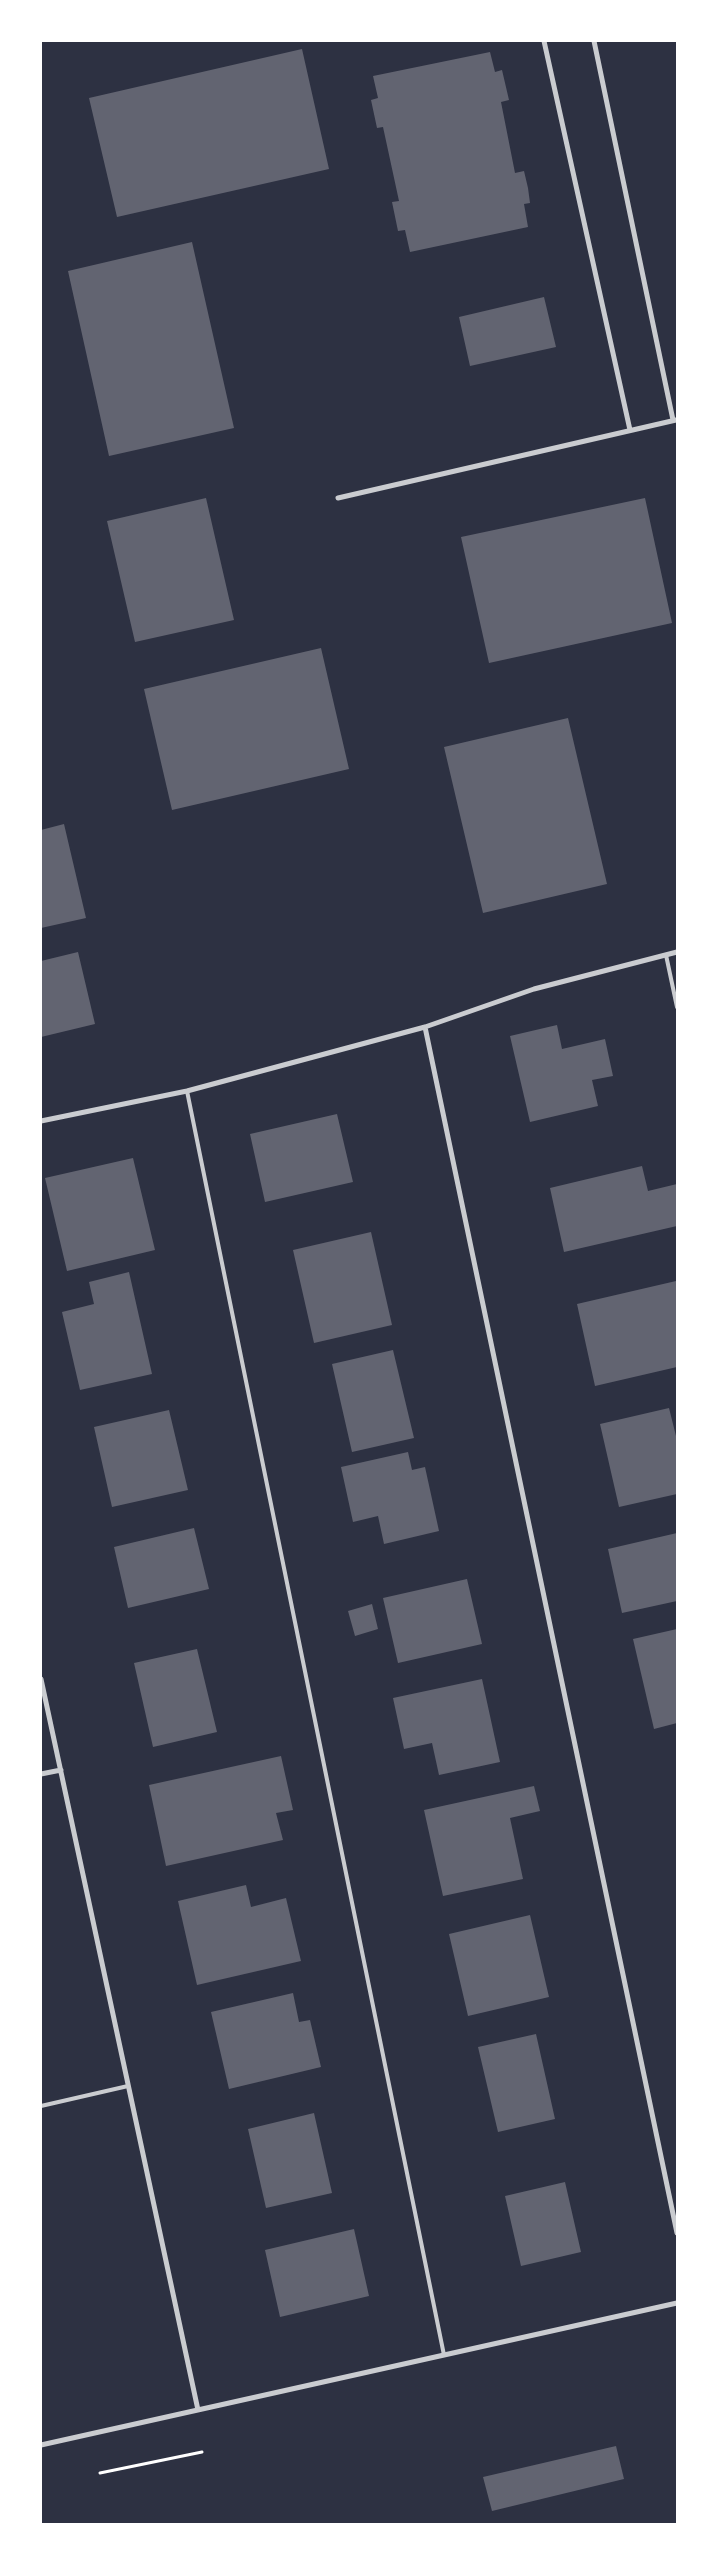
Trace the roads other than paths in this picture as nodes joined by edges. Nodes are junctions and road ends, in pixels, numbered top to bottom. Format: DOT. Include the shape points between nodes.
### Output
graph roads {
  1 [pos="544,41"];
  2 [pos="594,41"];
  3 [pos="675,420"];
  4 [pos="630,430"];
  5 [pos="338,498"];
  6 [pos="677,952"];
  7 [pos="666,954"];
  8 [pos="677,1008"];
  9 [pos="425,1027"];
  10 [pos="187,1091"];
  11 [pos="41,1121"];
  12 [pos="41,1680"];
  13 [pos="61,1770"];
  14 [pos="41,1774"];
  15 [pos="128,2086"];
  16 [pos="41,2106"];
  17 [pos="677,2233"];
  18 [pos="677,2303"];
  19 [pos="444,2355"];
  20 [pos="198,2410"];
  21 [pos="41,2445"];
  1 -- 4 [label="street"];
  2 -- 3 [label="street"];
  3 -- 4 [label="street"];
  4 -- 5 [label="street"];
  6 -- 7 [label="street"];
  7 -- 8 [label="lane"];
  7 -- 9 [label="street" via="534,989"];
  9 -- 10 [label="street"];
  9 -- 17 [label="street"];
  10 -- 11 [label="street"];
  10 -- 19 [label="lane"];
  12 -- 13 [label="street"];
  13 -- 14 [label="street"];
  13 -- 15 [label="street"];
  15 -- 16 [label="lane"];
  15 -- 20 [label="street"];
  18 -- 19 [label="street"];
  19 -- 20 [label="street"];
  20 -- 21 [label="street"];
}
